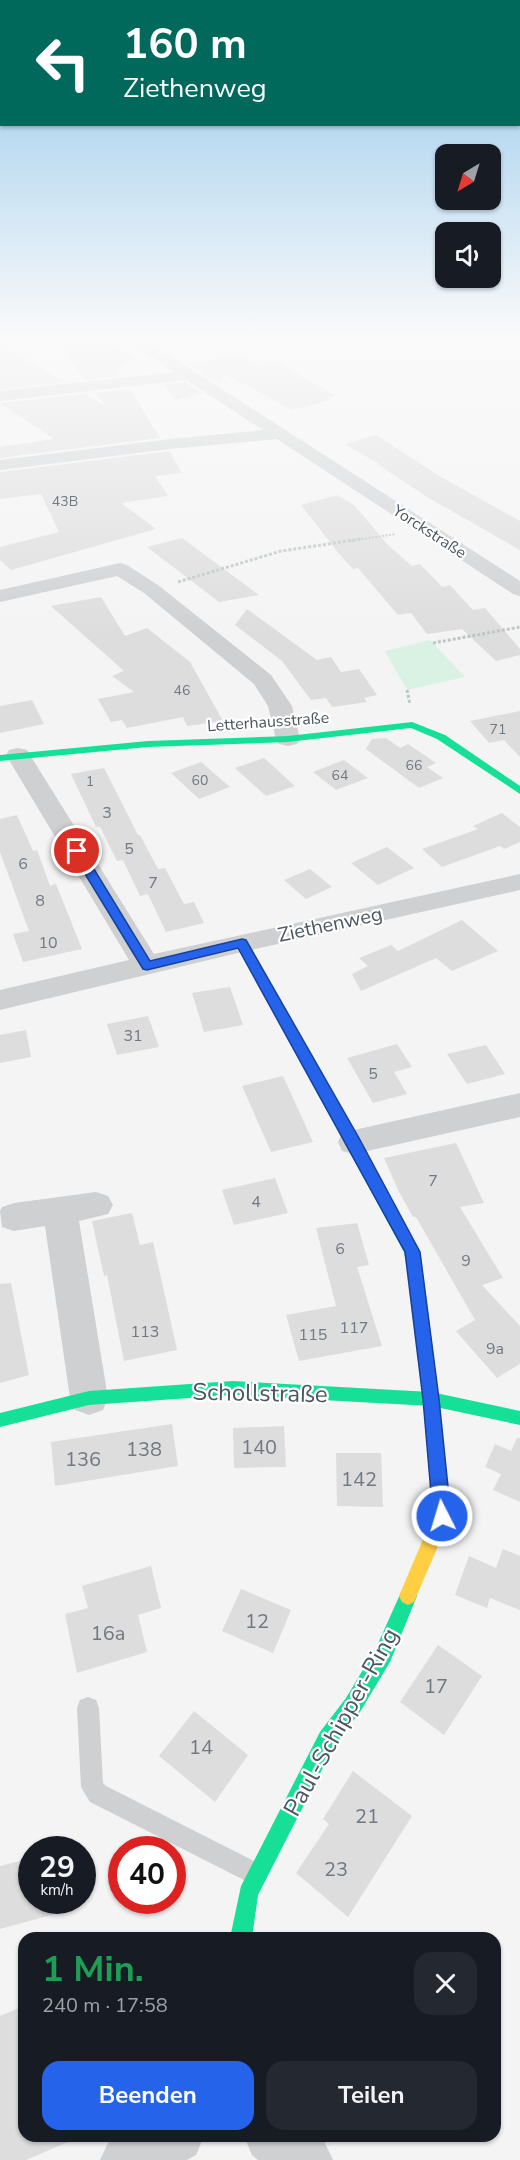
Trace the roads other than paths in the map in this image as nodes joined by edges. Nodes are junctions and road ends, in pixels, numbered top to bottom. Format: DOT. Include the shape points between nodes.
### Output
graph roads {
  1 [pos="259,436"];
  2 [pos="282,436"];
  3 [pos="0,465"];
  4 [pos="520,590"];
  5 [pos="0,596"];
  6 [pos="288,739"];
  7 [pos="9,757"];
  8 [pos="520,791"];
  9 [pos="520,882"];
  10 [pos="242,943"];
  11 [pos="147,966"];
  12 [pos="0,1000"];
  13 [pos="520,1105"];
  14 [pos="354,1142"];
  15 [pos="96,1205"];
  16 [pos="60,1210"];
  17 [pos="14,1217"];
  18 [pos="89,1398"];
  19 [pos="431,1399"];
  20 [pos="520,1418"];
  21 [pos="0,1420"];
  22 [pos="88,1708"];
  23 [pos="257,1875"];
  24 [pos="242,1932"];
  25 [pos="165,2142"];
  26 [pos="280,2142"];
  27 [pos="128,2160"];
  28 [pos="305,2160"];
  1 -- 3 [label="street"];
  2 -- 4 [label="street, Yorckstraße"];
  5 -- 6 [label="street" via="120,569 263,680 280,706"];
  6 -- 7 [label="street, Letterhausstraße" via="148,744"];
  6 -- 8 [label="street, Letterhausstraße" via="412,725 441,736"];
  7 -- 11 [label="street"];
  9 -- 10 [label="street, Ziethenweg"];
  10 -- 11 [label="street, Ziethenweg"];
  10 -- 14 [label="street, Paul-Schipper-Ring"];
  11 -- 12 [label="street, Ziethenweg"];
  13 -- 14 [label="street"];
  14 -- 19 [label="street, Paul-Schipper-Ring" via="412,1252"];
  15 -- 16 [label="street"];
  16 -- 17 [label="street"];
  16 -- 18 [label="street"];
  18 -- 19 [label="street, Schollstraße" via="233,1388"];
  18 -- 21 [label="street, Schollstraße"];
  19 -- 20 [label="street"];
  19 -- 23 [label="street, Paul-Schipper-Ring" via="442,1516 383,1656 327,1739"];
  22 -- 23 [label="lane" via="92,1787 98,1794"];
  23 -- 24 [label="street, Paul-Schipper-Ring" via="248,1893"];
  25 -- 27 [label="street"];
  26 -- 28 [label="street"];
}
